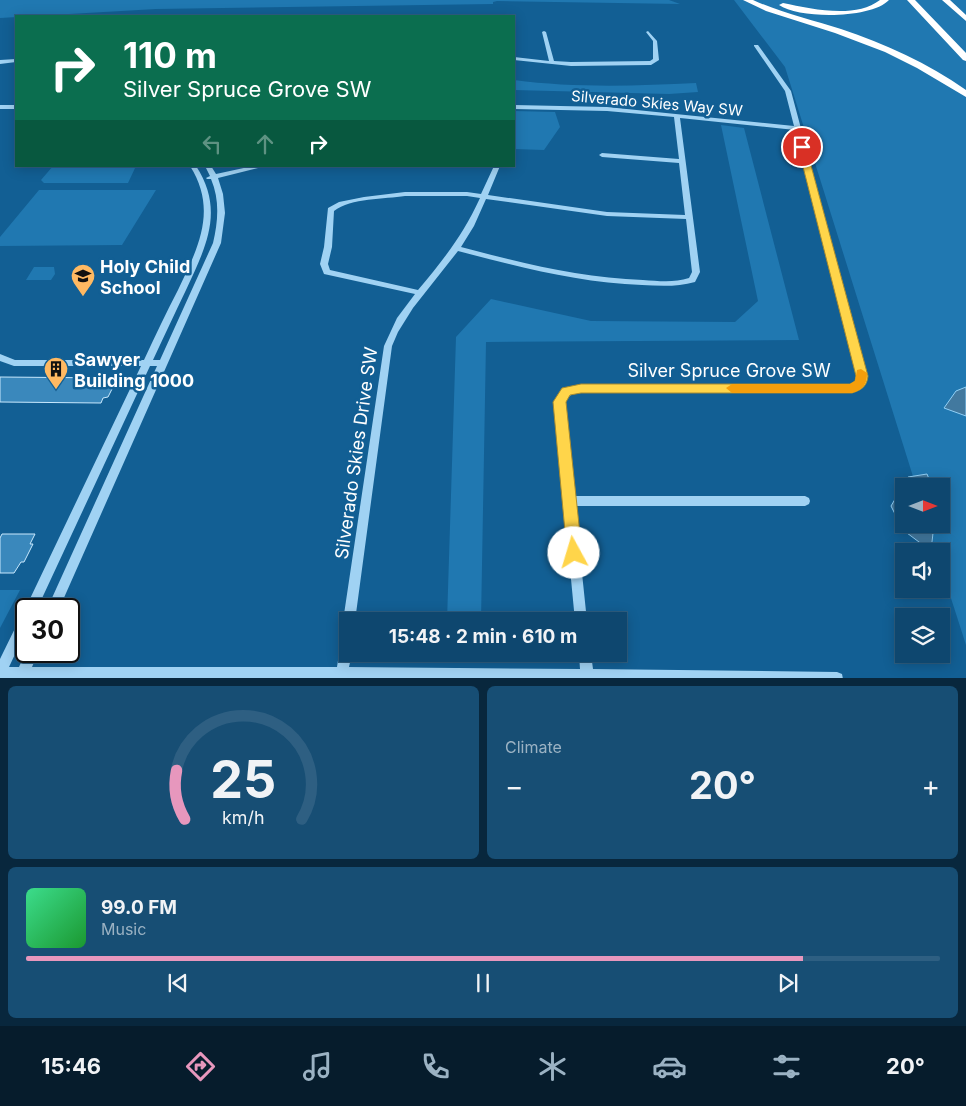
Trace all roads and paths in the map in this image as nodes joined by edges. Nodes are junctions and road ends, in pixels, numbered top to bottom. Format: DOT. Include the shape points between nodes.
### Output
graph roads {
  1 [pos="746,0"];
  2 [pos="765,0"];
  3 [pos="885,0"];
  4 [pos="911,0"];
  5 [pos="946,0"];
  6 [pos="966,18"];
  7 [pos="544,32"];
  8 [pos="648,32"];
  9 [pos="756,46"];
  10 [pos="515,55"];
  11 [pos="966,58"];
  12 [pos="515,59"];
  13 [pos="551,60"];
  14 [pos="15,61"];
  15 [pos="0,62"];
  16 [pos="594,62"];
  17 [pos="966,94"];
  18 [pos="0,107"];
  19 [pos="15,107"];
  20 [pos="515,108"];
  21 [pos="0,111"];
  22 [pos="15,111"];
  23 [pos="677,116"];
  24 [pos="797,128"];
  25 [pos="602,155"];
  26 [pos="682,161"];
  27 [pos="194,167"];
  28 [pos="209,167"];
  29 [pos="259,167"];
  30 [pos="495,168"];
  31 [pos="214,177"];
  32 [pos="202,180"];
  33 [pos="486,195"];
  34 [pos="689,217"];
  35 [pos="457,248"];
  36 [pos="420,293"];
  37 [pos="0,357"];
  38 [pos="147,363"];
  39 [pos="164,363"];
  40 [pos="100,463"];
  41 [pos="118,463"];
  42 [pos="569,501"];
  43 [pos="805,501"];
  44 [pos="36,598"];
  45 [pos="58,598"];
  46 [pos="351,612"];
  47 [pos="581,612"];
  48 [pos="15,642"];
  49 [pos="344,662"];
  50 [pos="586,662"];
  51 [pos="28,663"];
  52 [pos="0,674"];
  53 [pos="342,674"];
  54 [pos="587,675"];
  55 [pos="22,676"];
  56 [pos="837,678"];
  1 -- 17 [label="highway" via="891,51"];
  2 -- 3 [label="highway" via="802,9 840,12 873,8"];
  4 -- 11 [label="highway"];
  5 -- 6 [label="highway"];
  7 -- 13 [label="street"];
  8 -- 16 [label="street" via="655,41 654,62"];
  9 -- 24 [label="street" via="788,91"];
  10 -- 13 [label="street"];
  12 -- 13 [label="street"];
  13 -- 16 [label="street" via="583,64"];
  14 -- 15 [label="street"];
  18 -- 19 [label="street"];
  20 -- 23 [label="street, Silverado Skies Way SW" via="607,110"];
  21 -- 22 [label="street"];
  23 -- 24 [label="street, Silverado Skies Way SW"];
  23 -- 26 [label="street"];
  24 -- 42 [label="street, Silver Spruce Grove SW" via="862,376 861,383 852,388 566,391 559,402"];
  25 -- 26 [label="street"];
  26 -- 34 [label="street"];
  27 -- 32 [label="street"];
  28 -- 31 [label="street"];
  29 -- 31 [label="street"];
  30 -- 33 [label="street, Silverado Skies Drive SW"];
  31 -- 32 [label="street"];
  31 -- 39 [label="street" via="222,212 217,243"];
  32 -- 38 [label="street" via="208,204 205,237"];
  33 -- 34 [label="street" via="621,215"];
  33 -- 35 [label="street, Silverado Skies Drive SW"];
  33 -- 36 [label="street" via="405,194 344,203 331,210 324,264 327,272"];
  34 -- 35 [label="street" via="696,272 694,278 686,282 629,283 576,278"];
  35 -- 36 [label="street, Silverado Skies Drive SW"];
  36 -- 46 [label="street, Silverado Skies Drive SW" via="404,313 385,359"];
  37 -- 38 [label="street" via="14,363"];
  38 -- 39 [label="street"];
  38 -- 40 [label="street"];
  39 -- 41 [label="street"];
  40 -- 41 [label="street"];
  40 -- 44 [label="street"];
  41 -- 45 [label="street"];
  42 -- 43 [label="street"];
  42 -- 47 [label="street, Silver Spruce Grove SW"];
  48 -- 52 [label="street"];
  49 -- 53 [label="street"];
  50 -- 54 [label="street"];
  51 -- 55 [label="street"];
  52 -- 55 [label="street"];
  53 -- 54 [label="street"];
  53 -- 55 [label="street"];
  54 -- 56 [label="street"];
}
